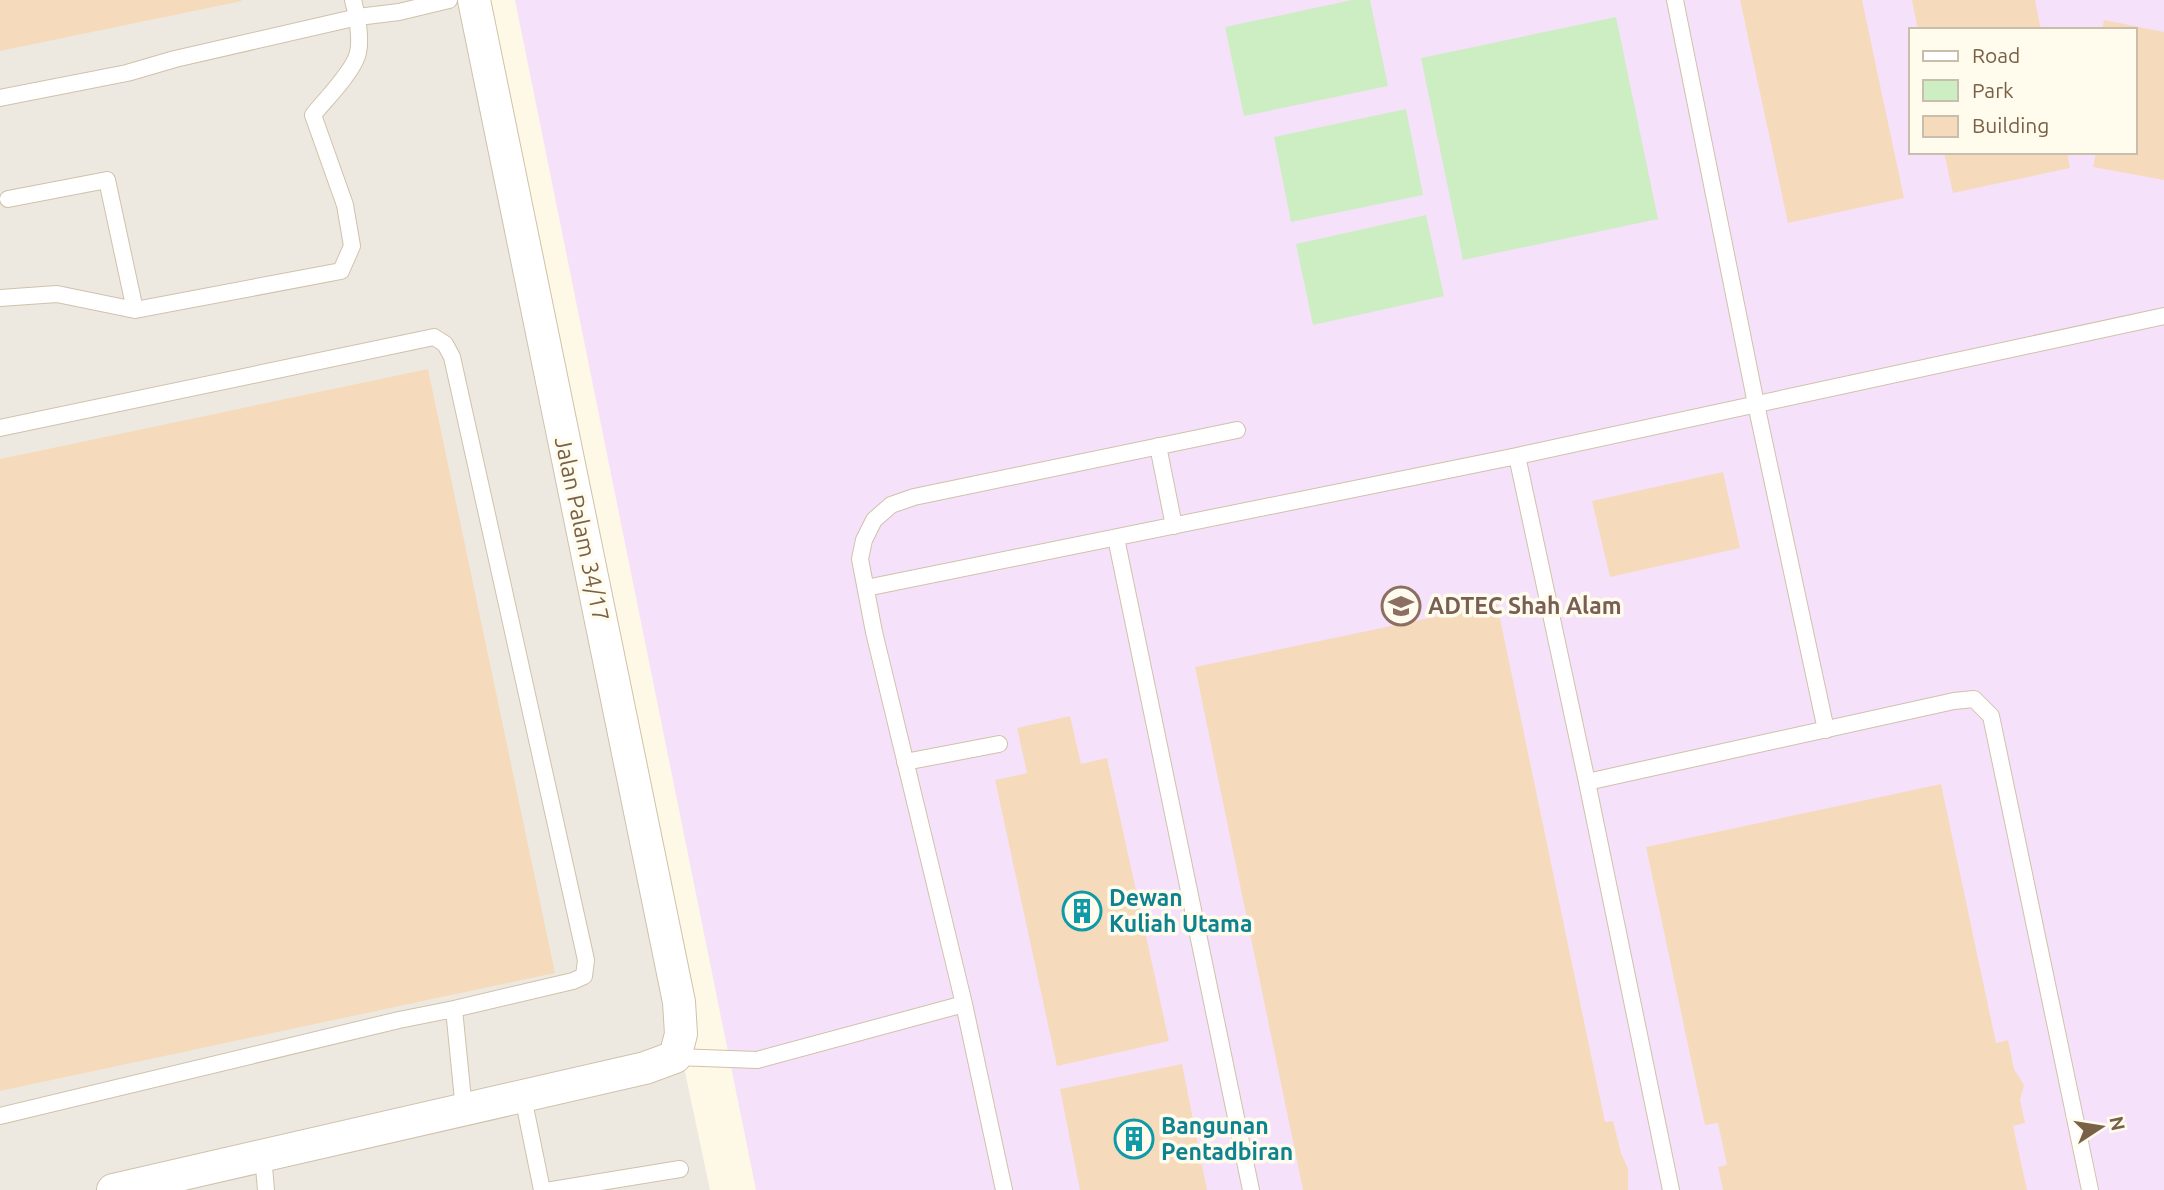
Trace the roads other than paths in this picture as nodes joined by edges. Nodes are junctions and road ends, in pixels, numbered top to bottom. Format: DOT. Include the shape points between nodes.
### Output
graph roads {
  1 [pos="353,0"];
  2 [pos="449,0"];
  3 [pos="474,0"];
  4 [pos="1675,0"];
  5 [pos="358,17"];
  6 [pos="0,98"];
  7 [pos="8,199"];
  8 [pos="0,298"];
  9 [pos="135,310"];
  10 [pos="2164,316"];
  11 [pos="1756,404"];
  12 [pos="0,428"];
  13 [pos="1237,430"];
  14 [pos="1158,446"];
  15 [pos="1517,456"];
  16 [pos="1174,526"];
  17 [pos="1116,538"];
  18 [pos="866,588"];
  19 [pos="1826,730"];
  20 [pos="999,744"];
  21 [pos="905,762"];
  22 [pos="1587,782"];
  23 [pos="964,1004"];
  24 [pos="454,1009"];
  25 [pos="675,1057"];
  26 [pos="523,1097"];
  27 [pos="464,1110"];
  28 [pos="0,1116"];
  29 [pos="263,1156"];
  30 [pos="680,1169"];
  31 [pos="173,1183"];
  32 [pos="113,1190"];
  33 [pos="266,1190"];
  34 [pos="542,1190"];
  35 [pos="552,1190"];
  36 [pos="1004,1190"];
  37 [pos="1251,1190"];
  38 [pos="1671,1190"];
  39 [pos="2090,1190"];
  1 -- 5 [label="lane"];
  2 -- 5 [label="lane"];
  3 -- 25 [label="street, Jalan Palam 34/17" via="679,1002 681,1034"];
  4 -- 11 [label="lane"];
  5 -- 6 [label="lane" via="127,73"];
  5 -- 9 [label="lane" via="358,55 313,115 345,205 352,246 341,271"];
  7 -- 9 [label="lane" via="107,180"];
  8 -- 9 [label="lane" via="57,294"];
  10 -- 11 [label="lane"];
  11 -- 15 [label="lane"];
  11 -- 19 [label="lane"];
  12 -- 24 [label="lane" via="434,337 445,344 452,357 586,960 584,976 573,981"];
  13 -- 14 [label="lane"];
  14 -- 16 [label="lane"];
  14 -- 18 [label="lane" via="891,505 874,520 864,540 860,559"];
  15 -- 16 [label="lane"];
  15 -- 22 [label="lane"];
  16 -- 17 [label="lane"];
  17 -- 18 [label="lane"];
  17 -- 37 [label="lane"];
  18 -- 21 [label="lane"];
  19 -- 22 [label="lane"];
  19 -- 39 [label="lane" via="1973,699 1991,716"];
  20 -- 21 [label="lane"];
  21 -- 23 [label="lane"];
  22 -- 38 [label="lane"];
  23 -- 25 [label="lane" via="757,1060"];
  23 -- 36 [label="lane"];
  24 -- 27 [label="lane"];
  24 -- 28 [label="lane"];
  25 -- 26 [label="street"];
  26 -- 27 [label="street"];
  26 -- 34 [label="lane"];
  27 -- 29 [label="street"];
  29 -- 31 [label="street"];
  29 -- 33 [label="lane"];
  30 -- 35 [label="lane"];
  31 -- 32 [label="street"];
}
